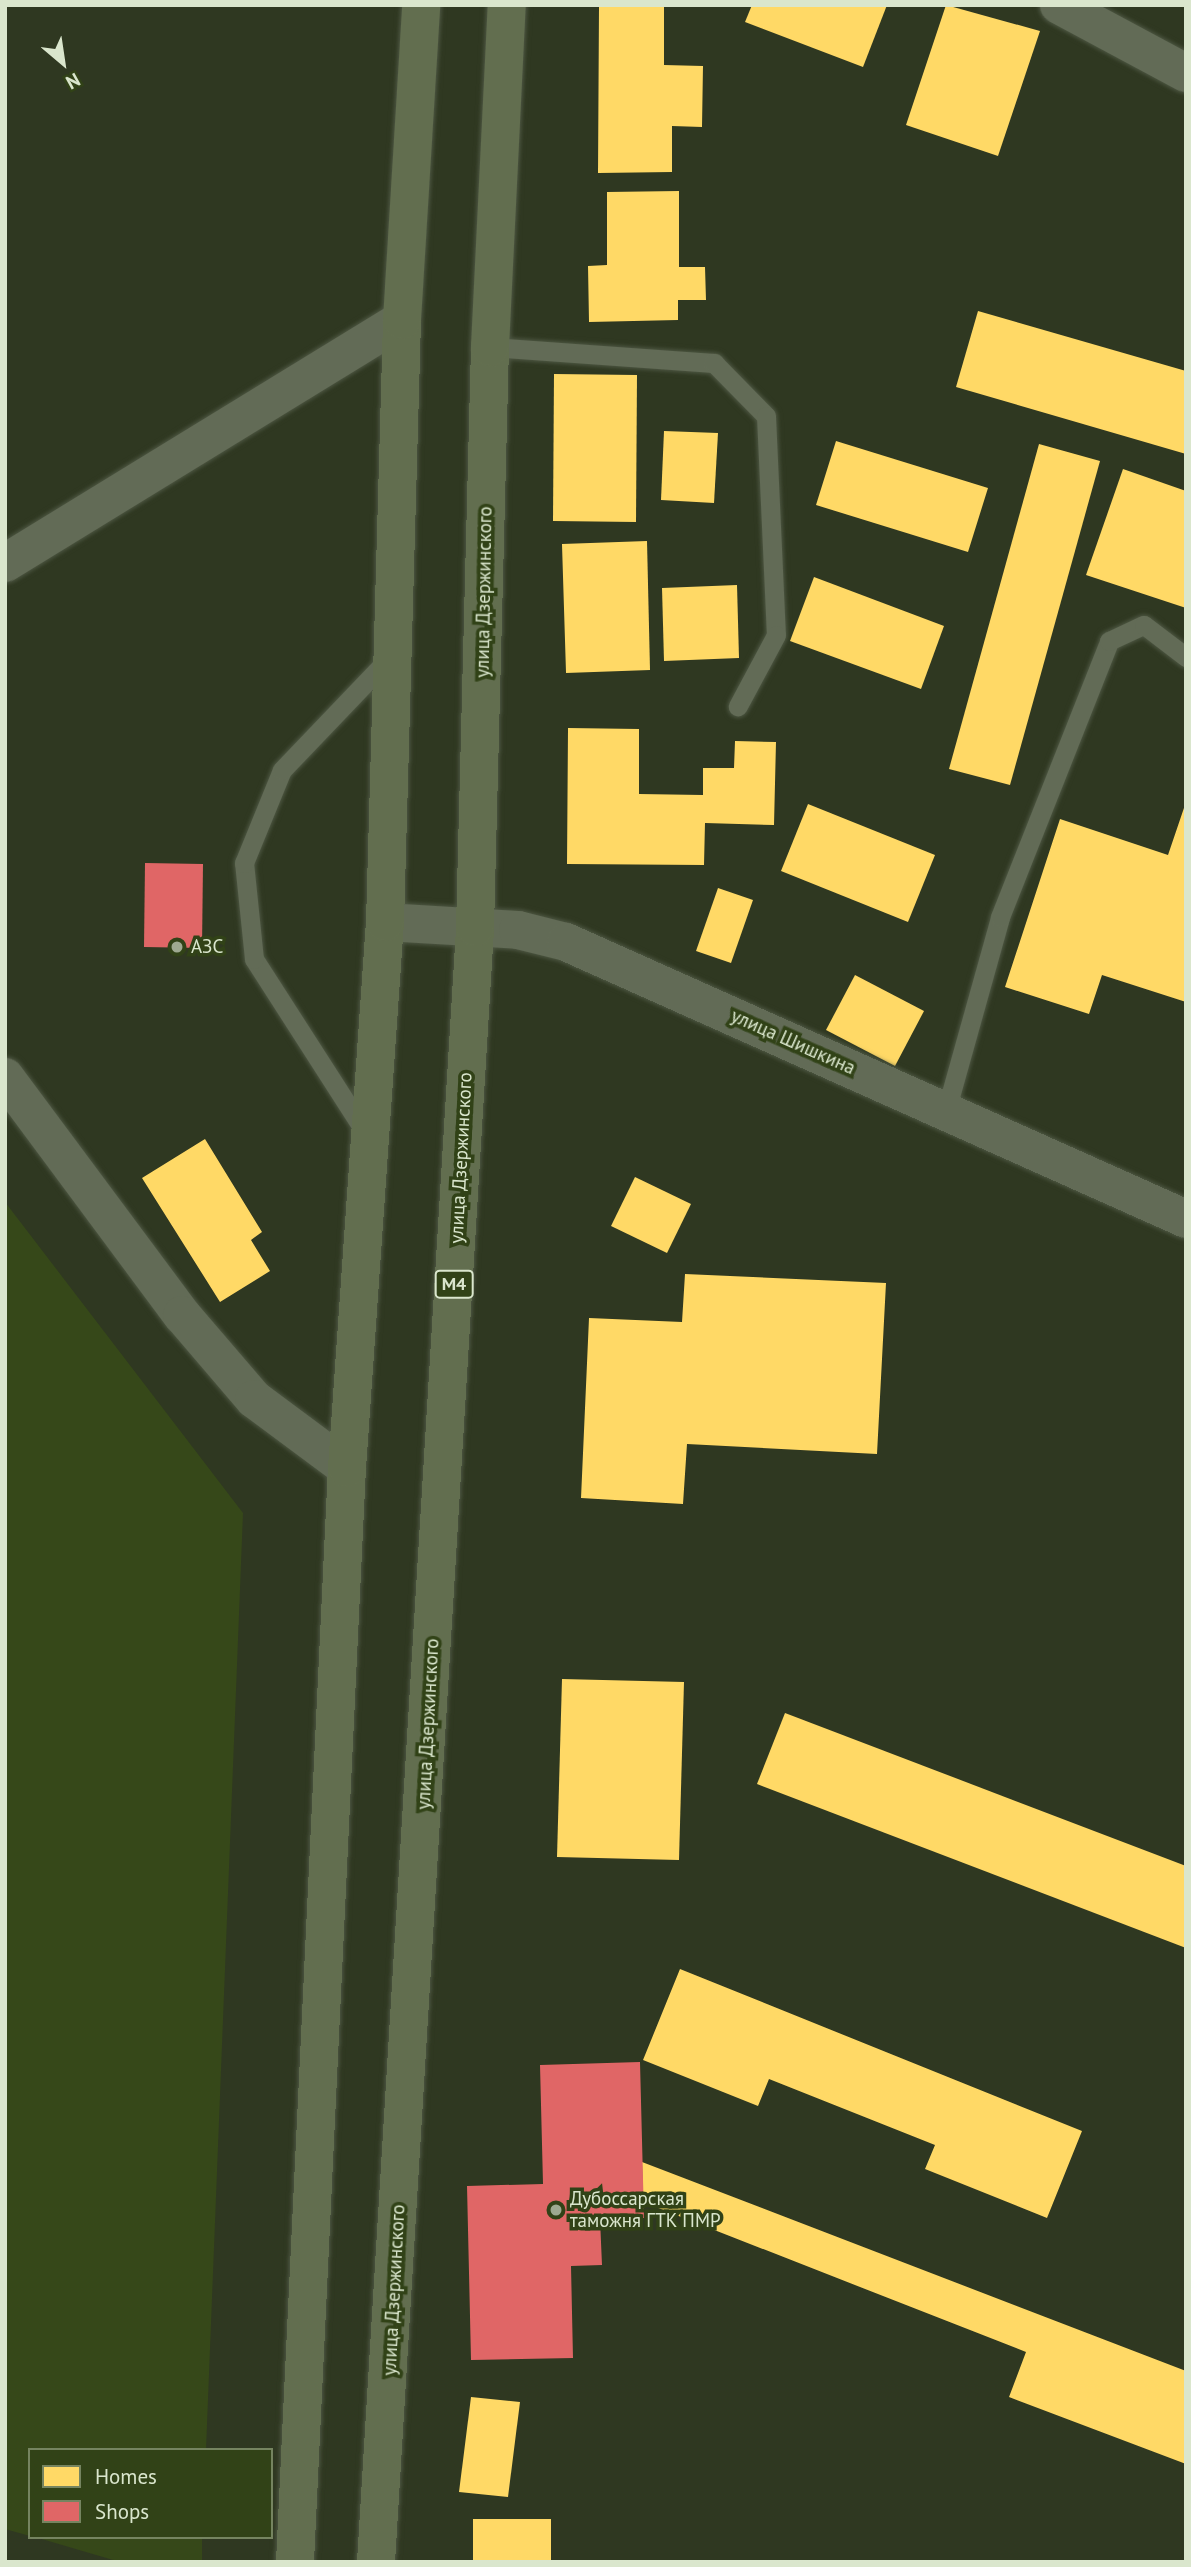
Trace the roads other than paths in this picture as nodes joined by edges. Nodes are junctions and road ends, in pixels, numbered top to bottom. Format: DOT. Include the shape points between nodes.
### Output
graph roads {
  1 [pos="421,5"];
  2 [pos="507,5"];
  3 [pos="1059,5"];
  4 [pos="1186,73"];
  5 [pos="402,320"];
  6 [pos="490,347"];
  7 [pos="5,563"];
  8 [pos="392,655"];
  9 [pos="1186,657"];
  10 [pos="738,706"];
  11 [pos="385,922"];
  12 [pos="475,927"];
  13 [pos="5,1077"];
  14 [pos="946,1111"];
  15 [pos="370,1139"];
  16 [pos="1186,1219"];
  17 [pos="347,1468"];
  18 [pos="295,2562"];
  19 [pos="376,2562"];
  1 -- 5 [label="highway"];
  2 -- 6 [label="highway, улица Дзержинского / M4"];
  3 -- 4 [label="street"];
  5 -- 7 [label="street"];
  5 -- 8 [label="highway"];
  6 -- 10 [label="lane" via="714,363 766,416 776,635"];
  6 -- 12 [label="highway, улица Дзержинского / M4"];
  8 -- 11 [label="highway"];
  8 -- 15 [label="lane" via="282,770 244,863 254,959"];
  9 -- 14 [label="lane" via="1144,625 1109,641 1000,917"];
  11 -- 12 [label="street, улица Шишкина"];
  11 -- 15 [label="highway"];
  12 -- 14 [label="street, улица Шишкина" via="566,942"];
  12 -- 19 [label="highway, улица Дзержинского / M4"];
  13 -- 17 [label="street" via="182,1315 254,1399"];
  14 -- 16 [label="street, улица Шишкина"];
  15 -- 17 [label="highway"];
  17 -- 18 [label="highway"];
}
